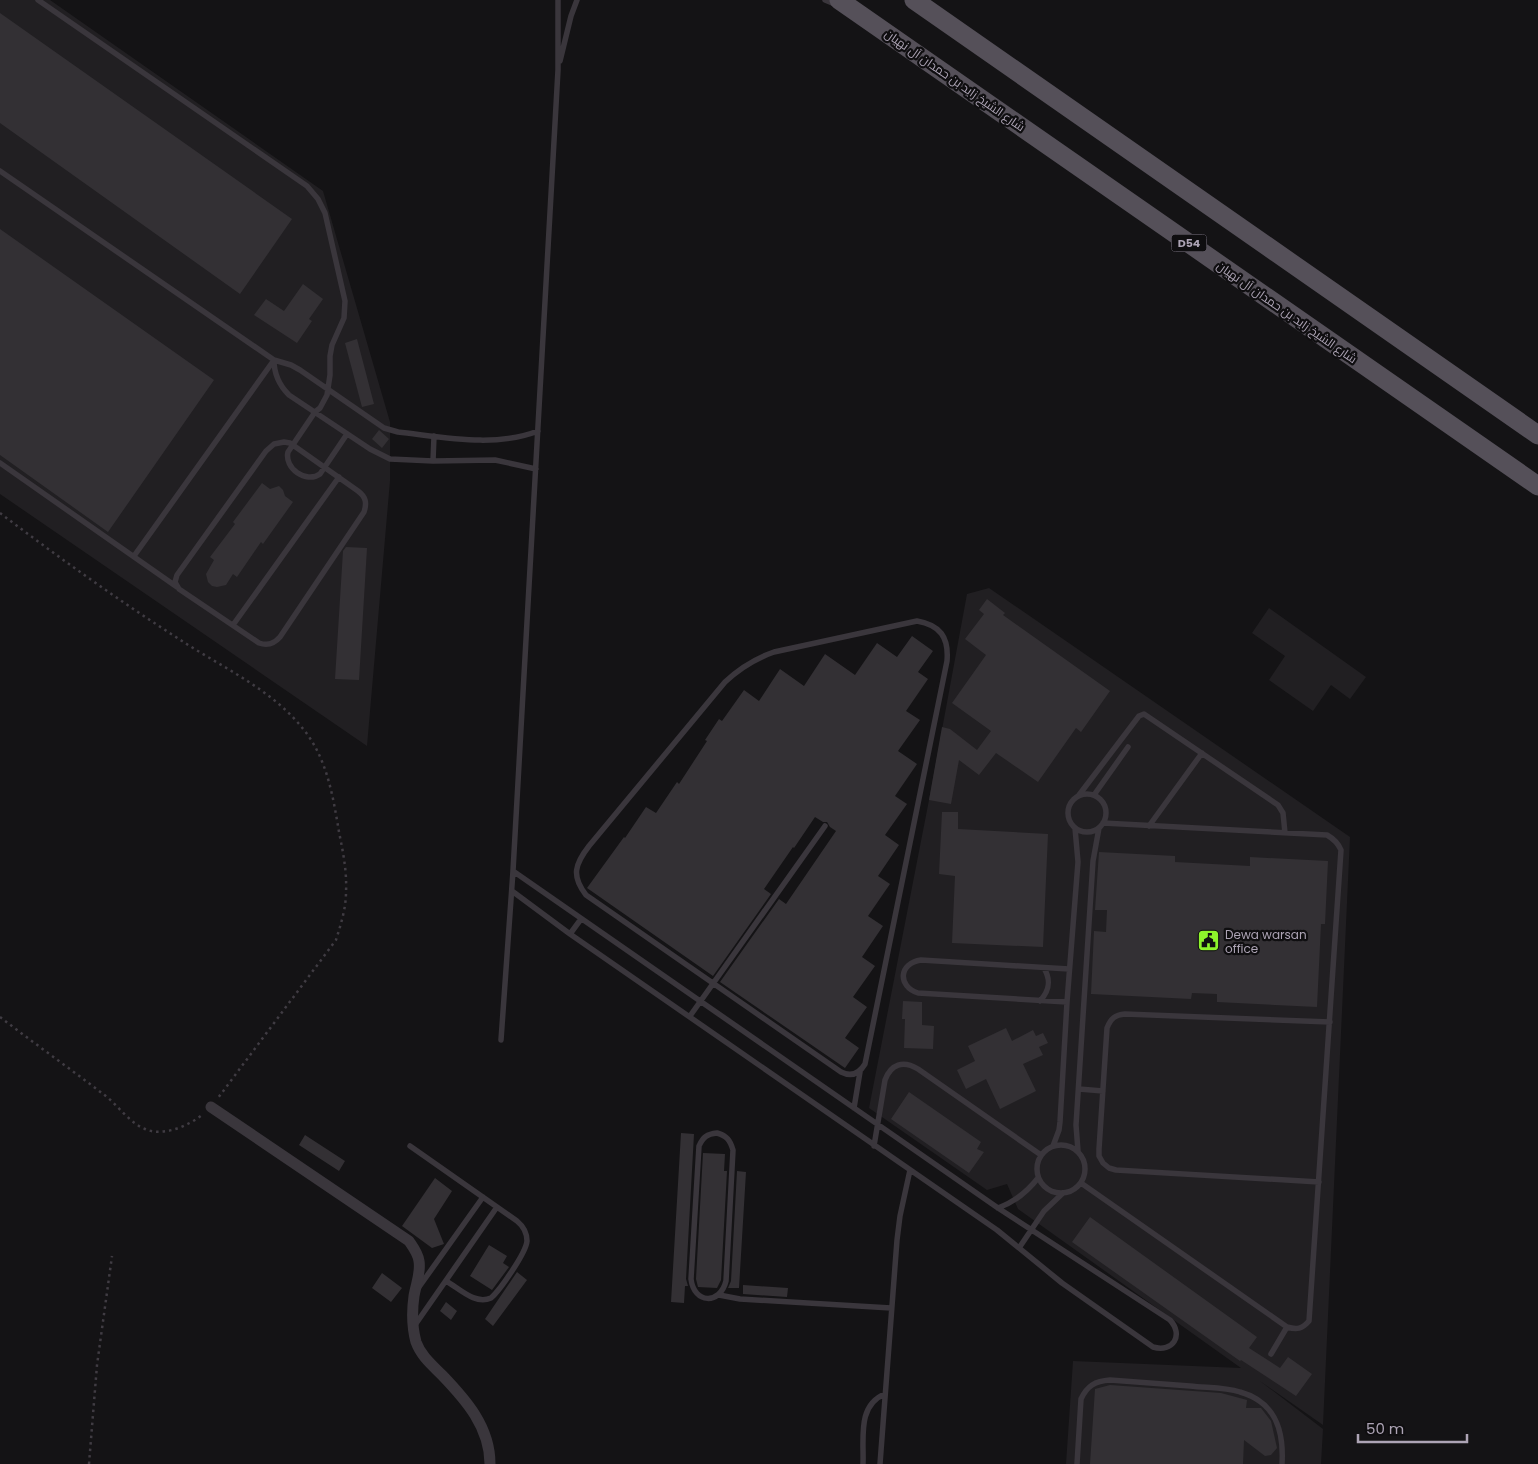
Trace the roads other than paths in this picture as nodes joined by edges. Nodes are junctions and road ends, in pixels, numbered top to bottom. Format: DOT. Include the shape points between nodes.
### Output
graph roads {
  1 [pos="38,0"];
  2 [pos="558,0"];
  3 [pos="577,0"];
  4 [pos="825,0"];
  5 [pos="914,0"];
  6 [pos="847,5"];
  7 [pos="558,70"];
  8 [pos="0,171"];
  9 [pos="274,360"];
  10 [pos="328,388"];
  11 [pos="315,412"];
  12 [pos="538,431"];
  13 [pos="347,434"];
  14 [pos="1538,435"];
  15 [pos="434,436"];
  16 [pos="292,445"];
  17 [pos="433,460"];
  18 [pos="0,464"];
  19 [pos="324,467"];
  20 [pos="536,469"];
  21 [pos="339,477"];
  22 [pos="1538,486"];
  23 [pos="134,556"];
  24 [pos="177,587"];
  25 [pos="233,625"];
  26 [pos="1128,747"];
  27 [pos="1202,753"];
  28 [pos="1094,795"];
  29 [pos="1079,796"];
  30 [pos="1103,823"];
  31 [pos="825,826"];
  32 [pos="1149,826"];
  33 [pos="1075,828"];
  34 [pos="1098,828"];
  35 [pos="1285,833"];
  36 [pos="514,871"];
  37 [pos="512,891"];
  38 [pos="581,919"];
  39 [pos="570,934"];
  40 [pos="1044,968"];
  41 [pos="1069,970"];
  42 [pos="714,984"];
  43 [pos="701,1001"];
  44 [pos="1040,1001"];
  45 [pos="1067,1002"];
  46 [pos="690,1016"];
  47 [pos="1330,1022"];
  48 [pos="502,1040"];
  49 [pos="860,1072"];
  50 [pos="1078,1089"];
  51 [pos="1103,1091"];
  52 [pos="211,1107"];
  53 [pos="854,1108"];
  54 [pos="878,1123"];
  55 [pos="410,1146"];
  56 [pos="874,1146"];
  57 [pos="1053,1146"];
  58 [pos="1078,1151"];
  59 [pos="1041,1156"];
  60 [pos="910,1170"];
  61 [pos="1038,1178"];
  62 [pos="1319,1182"];
  63 [pos="1081,1183"];
  64 [pos="1063,1193"];
  65 [pos="483,1197"];
  66 [pos="497,1207"];
  67 [pos="998,1208"];
  68 [pos="1031,1229"];
  69 [pos="1019,1248"];
  70 [pos="446,1281"];
  71 [pos="415,1293"];
  72 [pos="719,1295"];
  73 [pos="891,1308"];
  74 [pos="414,1326"];
  75 [pos="1287,1327"];
  76 [pos="1271,1354"];
  77 [pos="885,1394"];
  78 [pos="490,1464"];
  79 [pos="862,1464"];
  80 [pos="880,1464"];
  81 [pos="1077,1464"];
  82 [pos="1282,1464"];
  1 -- 10 [label="lane" via="307,186 318,198 325,214 345,301 344,318 332,345"];
  2 -- 7 [label="lane"];
  3 -- 7 [label="lane"];
  4 -- 6 [label="lane"];
  5 -- 14 [label="main road"];
  6 -- 22 [label="main road, شارع الشيخ زايد بن حمدان آل نهيان / D54"];
  7 -- 12 [label="lane"];
  8 -- 9 [label="lane"];
  9 -- 10 [label="lane" via="291,365"];
  9 -- 11 [label="lane" via="276,376 283,389"];
  9 -- 23 [label="lane"];
  10 -- 11 [label="lane" via="324,402"];
  10 -- 15 [label="lane" via="390,430"];
  11 -- 13 [label="lane"];
  11 -- 16 [label="lane"];
  12 -- 15 [label="lane" via="500,440"];
  12 -- 20 [label="lane"];
  13 -- 17 [label="lane" via="390,459"];
  13 -- 19 [label="lane"];
  15 -- 17 [label="lane"];
  16 -- 19 [label="lane"];
  16 -- 19 [label="lane" via="287,459 291,468 312,478"];
  16 -- 24 [label="lane" via="278,442 266,450 177,575"];
  17 -- 20 [label="lane" via="495,460"];
  18 -- 23 [label="lane"];
  19 -- 21 [label="lane"];
  20 -- 36 [label="lane"];
  21 -- 25 [label="lane"];
  21 -- 25 [label="lane" via="364,496 364,512 280,637 272,643 263,644"];
  23 -- 24 [label="lane"];
  24 -- 25 [label="lane"];
  26 -- 28 [label="lane"];
  27 -- 29 [label="lane" via="1142,714"];
  27 -- 32 [label="lane"];
  27 -- 35 [label="lane" via="1281,809"];
  28 -- 29 [label="lane"];
  28 -- 30 [label="lane" via="1106,810"];
  29 -- 33 [label="lane" via="1071,803 1068,814"];
  30 -- 32 [label="lane"];
  30 -- 34 [label="lane"];
  31 -- 42 [label="lane"];
  32 -- 35 [label="lane"];
  33 -- 34 [label="lane" via="1087,832"];
  33 -- 41 [label="lane" via="1078,862"];
  34 -- 50 [label="lane" via="1092,861"];
  35 -- 47 [label="lane" via="1327,835 1341,850"];
  36 -- 37 [label="lane"];
  36 -- 38 [label="lane"];
  37 -- 39 [label="lane"];
  37 -- 48 [label="lane"];
  38 -- 39 [label="lane"];
  38 -- 43 [label="lane"];
  39 -- 46 [label="lane"];
  40 -- 41 [label="lane"];
  40 -- 44 [label="lane" via="1049,982"];
  40 -- 44 [label="lane" via="921,960 908,965 903,979 911,991 918,993"];
  41 -- 45 [label="lane"];
  42 -- 43 [label="lane"];
  42 -- 49 [label="lane" via="841,1072 847,1075"];
  42 -- 49 [label="lane" via="586,895 576,877 581,857 725,682 742,667 774,652 917,621 938,629 948,650 865,1064"];
  43 -- 46 [label="lane"];
  43 -- 53 [label="lane"];
  44 -- 45 [label="lane"];
  45 -- 57 [label="lane" via="1060,1122"];
  46 -- 56 [label="lane"];
  47 -- 51 [label="lane" via="1117,1015 1107,1028"];
  47 -- 62 [label="lane"];
  49 -- 53 [label="lane"];
  50 -- 51 [label="lane"];
  50 -- 58 [label="lane"];
  51 -- 62 [label="lane" via="1099,1156 1109,1168"];
  52 -- 71 [label="street" via="409,1241 419,1262"];
  53 -- 54 [label="lane"];
  54 -- 56 [label="lane"];
  54 -- 59 [label="lane" via="888,1073 902,1064 910,1065"];
  54 -- 67 [label="lane"];
  55 -- 65 [label="lane"];
  56 -- 60 [label="lane"];
  57 -- 58 [label="lane" via="1066,1145"];
  57 -- 59 [label="lane"];
  58 -- 63 [label="lane" via="1085,1166"];
  59 -- 61 [label="lane"];
  60 -- 69 [label="lane"];
  60 -- 73 [label="lane" via="899,1224"];
  61 -- 64 [label="lane" via="1048,1190"];
  61 -- 67 [label="lane" via="1022,1195"];
  62 -- 75 [label="lane" via="1309,1322 1295,1330"];
  63 -- 64 [label="lane"];
  63 -- 75 [label="lane"];
  64 -- 68 [label="lane"];
  65 -- 66 [label="lane"];
  65 -- 71 [label="lane"];
  66 -- 70 [label="lane"];
  66 -- 70 [label="lane" via="522,1226 527,1240 523,1254 496,1294 484,1301 478,1300"];
  67 -- 68 [label="lane"];
  68 -- 69 [label="lane"];
  68 -- 69 [label="lane" via="1170,1320 1177,1332 1176,1339 1166,1348 1154,1347 1062,1283"];
  70 -- 74 [label="lane"];
  71 -- 74 [label="street"];
  72 -- 72 [label="lane" via="726,1282 732,1150 731,1142 717,1133 702,1139 699,1146 691,1279 696,1294 703,1298"];
  72 -- 73 [label="lane"];
  73 -- 77 [label="lane"];
  74 -- 78 [label="street" via="417,1343 425,1358 476,1415 485,1436"];
  75 -- 76 [label="lane"];
  77 -- 79 [label="lane" via="872,1401 865,1414"];
  77 -- 80 [label="lane"];
  81 -- 82 [label="lane" via="1081,1400 1092,1384 1110,1380 1227,1389 1251,1396 1261,1402 1277,1421 1283,1445"];
}
